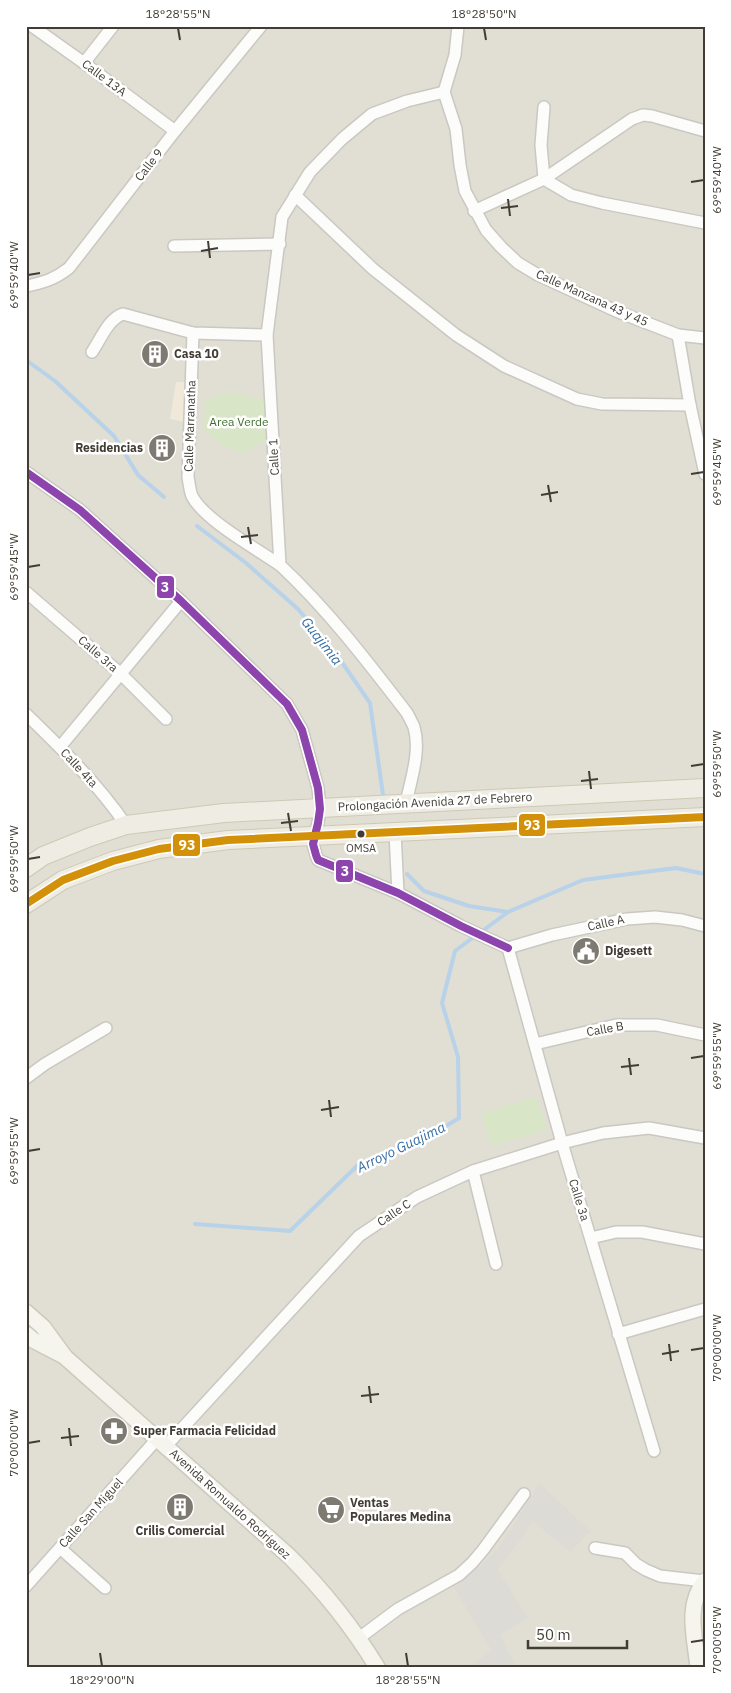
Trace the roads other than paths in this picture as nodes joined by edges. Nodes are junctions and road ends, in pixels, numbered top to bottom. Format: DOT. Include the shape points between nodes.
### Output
graph roads {
  1 [pos="32,26"];
  2 [pos="112,26"];
  3 [pos="261,26"];
  4 [pos="458,26"];
  5 [pos="84,63"];
  6 [pos="444,92"];
  7 [pos="544,107"];
  8 [pos="175,131"];
  9 [pos="705,131"];
  10 [pos="544,179"];
  11 [pos="296,195"];
  12 [pos="474,211"];
  13 [pos="705,223"];
  14 [pos="280,244"];
  15 [pos="174,246"];
  16 [pos="26,286"];
  17 [pos="193,333"];
  18 [pos="267,335"];
  19 [pos="678,335"];
  20 [pos="705,338"];
  21 [pos="92,352"];
  22 [pos="690,405"];
  23 [pos="26,472"];
  24 [pos="705,474"];
  25 [pos="280,565"];
  26 [pos="26,592"];
  27 [pos="181,601"];
  28 [pos="121,674"];
  29 [pos="26,714"];
  30 [pos="166,719"];
  31 [pos="60,747"];
  32 [pos="705,788"];
  33 [pos="406,803"];
  34 [pos="320,809"];
  35 [pos="705,817"];
  36 [pos="126,825"];
  37 [pos="395,833"];
  38 [pos="314,836"];
  39 [pos="26,868"];
  40 [pos="398,893"];
  41 [pos="26,904"];
  42 [pos="705,926"];
  43 [pos="508,948"];
  44 [pos="106,1028"];
  45 [pos="705,1034"];
  46 [pos="535,1044"];
  47 [pos="26,1078"];
  48 [pos="705,1138"];
  49 [pos="562,1143"];
  50 [pos="473,1171"];
  51 [pos="591,1238"];
  52 [pos="705,1244"];
  53 [pos="496,1264"];
  54 [pos="705,1309"];
  55 [pos="26,1312"];
  56 [pos="26,1334"];
  57 [pos="618,1334"];
  58 [pos="65,1357"];
  59 [pos="161,1443"];
  60 [pos="654,1451"];
  61 [pos="524,1494"];
  62 [pos="60,1548"];
  63 [pos="595,1548"];
  64 [pos="704,1581"];
  65 [pos="26,1586"];
  66 [pos="105,1588"];
  67 [pos="358,1638"];
  68 [pos="377,1667"];
  69 [pos="698,1667"];
  1 -- 5 [label="street, Calle 13A"];
  2 -- 5 [label="street"];
  3 -- 8 [label="street, Calle 9"];
  4 -- 6 [label="street" via="455,55"];
  5 -- 8 [label="street, Calle 13A"];
  6 -- 11 [label="street, Calle 1" via="372,114 310,172"];
  6 -- 12 [label="street, Calle Manzana 43 y 45" via="456,129 464,191"];
  7 -- 10 [label="street" via="540,145"];
  8 -- 16 [label="street, Calle 9" via="69,268 56,278"];
  9 -- 10 [label="street" via="660,117 632,119"];
  10 -- 12 [label="street"];
  10 -- 13 [label="street" via="571,195 602,204"];
  11 -- 14 [label="street, Calle 1" via="282,217"];
  11 -- 22 [label="street" via="373,269 456,335 504,366 577,399 602,404"];
  12 -- 19 [label="street, Calle Manzana 43 y 45" via="486,230 518,263 616,311"];
  14 -- 15 [label="street"];
  14 -- 18 [label="street, Calle 1"];
  17 -- 18 [label="street"];
  17 -- 21 [label="street" via="123,314 112,321"];
  17 -- 25 [label="street, Calle Marranatha" via="188,477 192,495 213,520"];
  18 -- 25 [label="street, Calle 1"];
  19 -- 20 [label="street, Calle Manzana 43 y 45"];
  19 -- 22 [label="street"];
  22 -- 24 [label="street"];
  23 -- 27 [label="street" via="80,510"];
  25 -- 33 [label="street" via="343,630 407,713 414,728 415,758"];
  26 -- 28 [label="street, Calle 3ra"];
  27 -- 28 [label="street"];
  27 -- 34 [label="street" via="287,704 302,730 318,788"];
  28 -- 30 [label="street, Calle 3ra"];
  28 -- 31 [label="street"];
  29 -- 31 [label="street, Calle 4ta"];
  31 -- 36 [label="street, Calle 4ta"];
  32 -- 33 [label="main road, Prolongación Avenida 27 de Febrero"];
  33 -- 34 [label="main road, Prolongación Avenida 27 de Febrero"];
  34 -- 36 [label="main road, Prolongación Avenida 27 de Febrero" via="224,813"];
  34 -- 38 [label="street"];
  35 -- 37 [label="main road"];
  36 -- 39 [label="main road, Prolongación Avenida 27 de Febrero" via="43,856"];
  37 -- 38 [label="main road"];
  37 -- 40 [label="street"];
  38 -- 40 [label="street" via="318,860"];
  38 -- 41 [label="main road" via="228,840 159,849 113,861 63,880"];
  40 -- 43 [label="street"];
  42 -- 43 [label="street, Calle A" via="655,917 626,918"];
  43 -- 46 [label="street, Calle 3a"];
  44 -- 47 [label="street"];
  45 -- 46 [label="street, Calle B" via="657,1025 616,1025"];
  46 -- 49 [label="street, Calle 3a"];
  48 -- 49 [label="street, Calle C" via="649,1128 603,1133"];
  49 -- 50 [label="street, Calle C"];
  49 -- 51 [label="street, Calle 3a"];
  50 -- 53 [label="street"];
  50 -- 59 [label="street, Calle C" via="417,1197 360,1236"];
  51 -- 52 [label="street" via="616,1232 642,1232"];
  51 -- 57 [label="street, Calle 3a"];
  54 -- 57 [label="street"];
  55 -- 58 [label="main road, Avenida Romualdo Rodríguez" via="43,1327"];
  56 -- 58 [label="main road, Avenida Romualdo Rodríguez"];
  57 -- 60 [label="street, Calle 3a"];
  58 -- 59 [label="main road, Avenida Romualdo Rodríguez"];
  59 -- 62 [label="street, Calle San Miguel"];
  59 -- 67 [label="main road, Avenida Romualdo Rodríguez" via="289,1556 332,1602"];
  61 -- 67 [label="street" via="472,1563"];
  62 -- 65 [label="street, Calle San Miguel"];
  62 -- 66 [label="street"];
  63 -- 64 [label="street" via="624,1553 636,1564 660,1576"];
  64 -- 69 [label="main road" via="695,1596 692,1620"];
  67 -- 68 [label="main road, Avenida Romualdo Rodríguez"];
}
